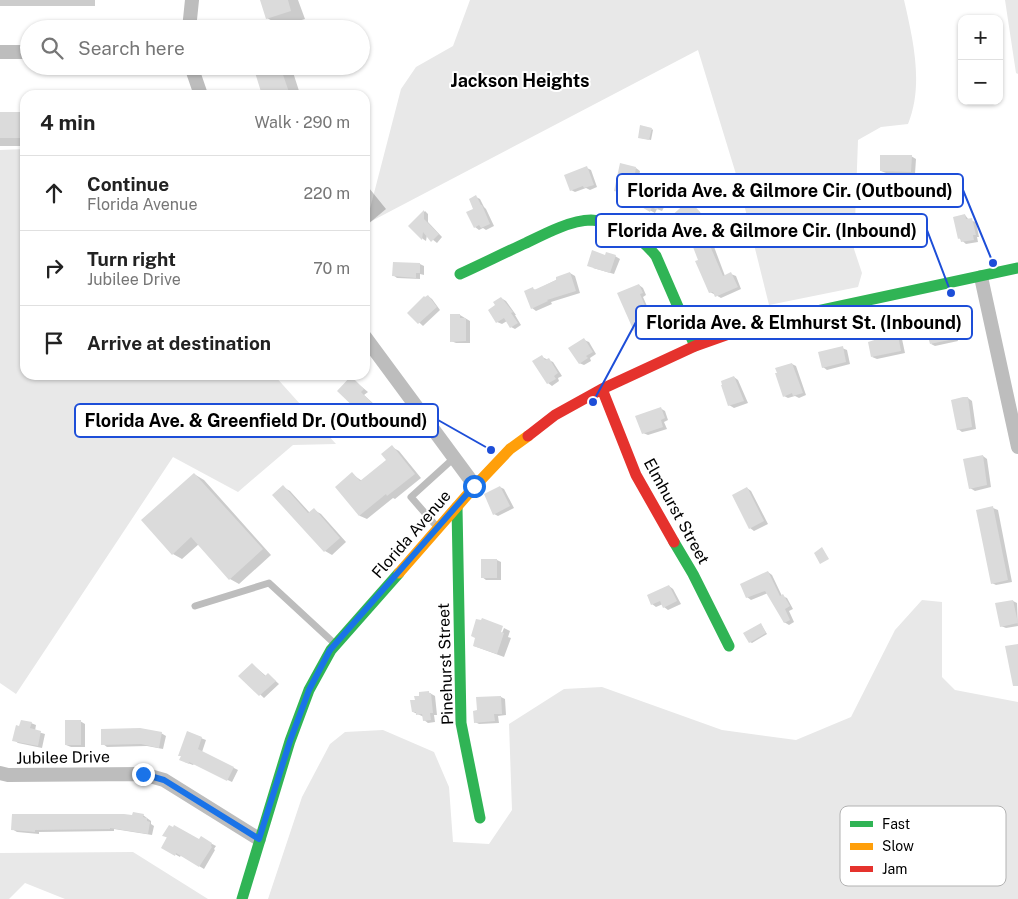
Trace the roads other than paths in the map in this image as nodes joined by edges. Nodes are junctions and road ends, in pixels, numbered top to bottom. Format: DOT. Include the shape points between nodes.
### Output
graph roads {
  1 [pos="192,0"];
  2 [pos="190,20"];
  3 [pos="0,52"];
  4 [pos="20,52"];
  5 [pos="194,75"];
  6 [pos="199,90"];
  7 [pos="1018,268"];
  8 [pos="460,274"];
  9 [pos="982,277"];
  10 [pos="370,344"];
  11 [pos="695,346"];
  12 [pos="602,389"];
  13 [pos="1018,447"];
  14 [pos="454,458"];
  15 [pos="474,486"];
  16 [pos="457,507"];
  17 [pos="438,528"];
  18 [pos="195,606"];
  19 [pos="336,644"];
  20 [pos="729,646"];
  21 [pos="0,773"];
  22 [pos="480,818"];
  23 [pos="259,839"];
  24 [pos="242,899"];
  1 -- 2 [label="street"];
  3 -- 4 [label="street"];
  5 -- 6 [label="street"];
  7 -- 9 [label="main road, Florida Avenue"];
  8 -- 11 [label="main road" via="560,228 590,220 618,226 639,238 656,256"];
  9 -- 11 [label="main road, Florida Avenue" via="790,317"];
  9 -- 13 [label="street"];
  10 -- 14 [label="street"];
  11 -- 12 [label="main road, Florida Avenue"];
  12 -- 15 [label="main road, Florida Avenue" via="555,415 510,449"];
  12 -- 20 [label="main road, Elmhurst Street" via="636,475 693,574"];
  14 -- 15 [label="street"];
  14 -- 17 [label="lane" via="411,497"];
  15 -- 16 [label="main road, Florida Avenue"];
  16 -- 17 [label="main road, Florida Avenue"];
  16 -- 22 [label="main road, Pinehurst Street" via="461,723"];
  17 -- 19 [label="main road, Florida Avenue"];
  18 -- 19 [label="lane" via="269,583"];
  19 -- 23 [label="main road, Florida Avenue" via="309,690"];
  21 -- 23 [label="street, Jubilee Drive" via="143,774 164,780"];
  23 -- 24 [label="main road, Florida Avenue"];
}
